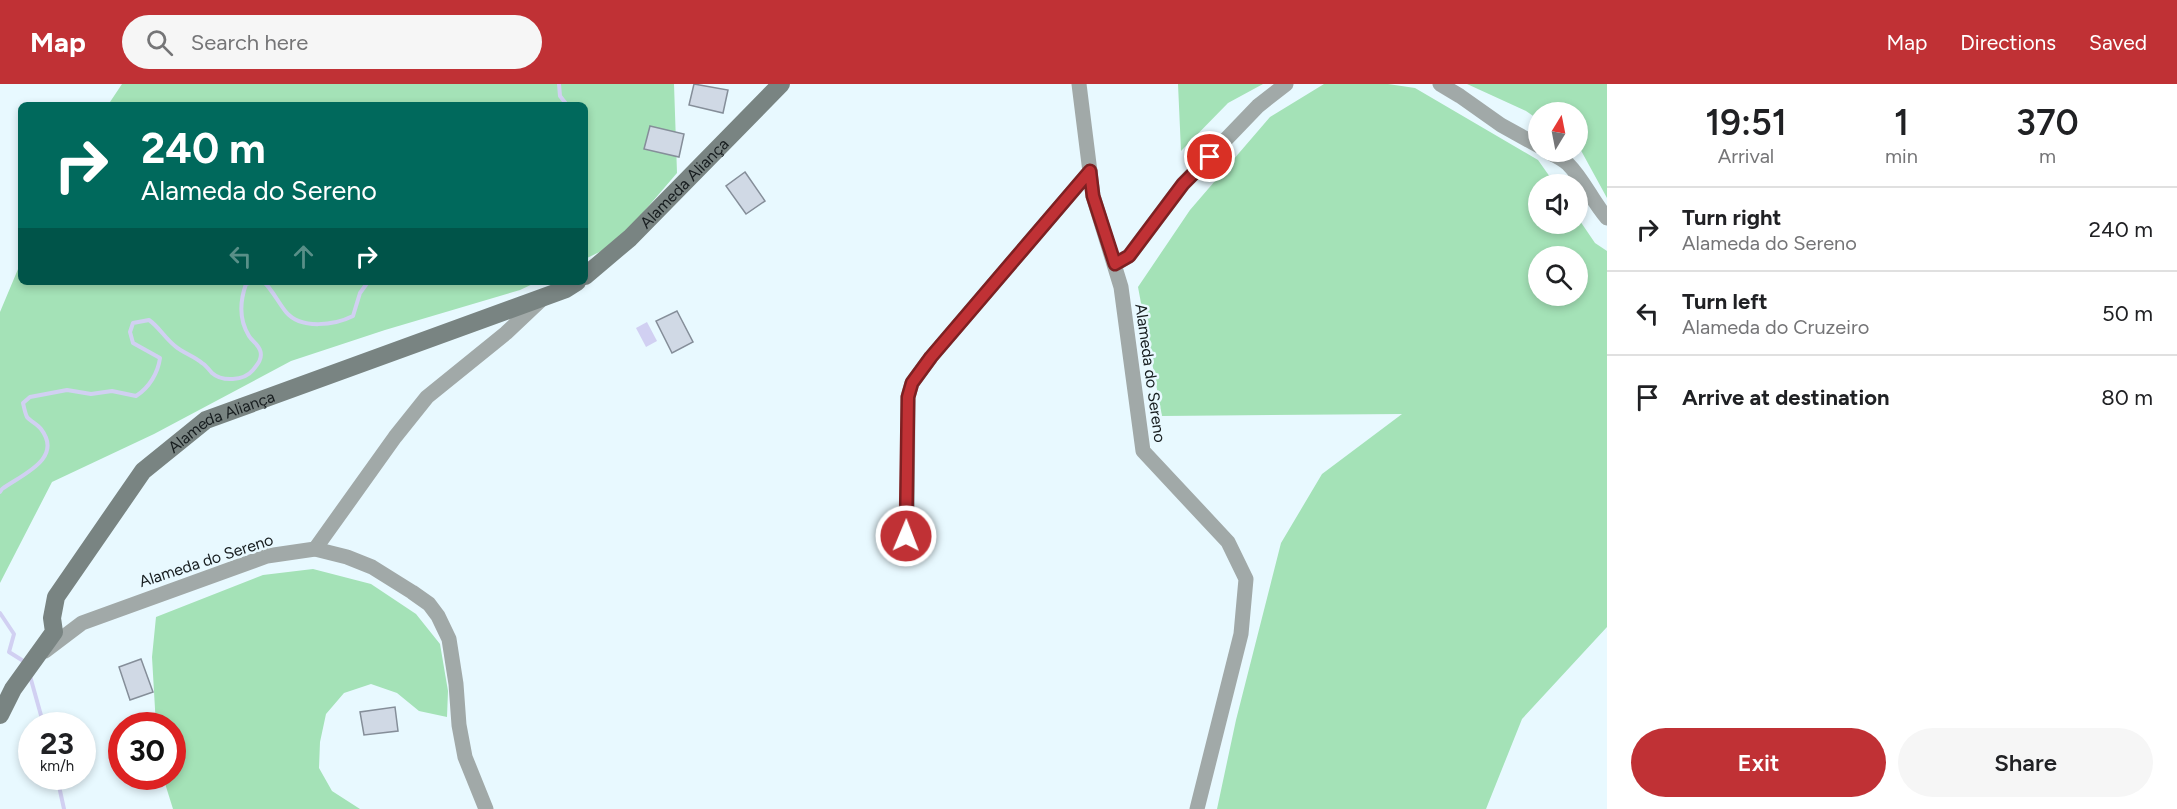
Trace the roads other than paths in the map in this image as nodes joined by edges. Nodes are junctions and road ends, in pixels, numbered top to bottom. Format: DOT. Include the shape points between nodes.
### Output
graph roads {
  1 [pos="781,84"];
  2 [pos="1078,84"];
  3 [pos="1286,84"];
  4 [pos="1440,84"];
  5 [pos="1528,140"];
  6 [pos="1565,162"];
  7 [pos="1090,171"];
  8 [pos="1607,218"];
  9 [pos="1115,264"];
  10 [pos="588,273"];
  11 [pos="572,285"];
  12 [pos="544,297"];
  13 [pos="906,536"];
  14 [pos="315,549"];
  15 [pos="32,661"];
  16 [pos="5,700"];
  17 [pos="486,809"];
  18 [pos="1197,809"];
  1 -- 10 [label="street, Alameda Aliança" via="630,238"];
  2 -- 7 [label="street, Alameda do Sereno"];
  3 -- 9 [label="street" via="1258,105 1183,184 1129,256"];
  4 -- 5 [label="street"];
  6 -- 8 [label="street"];
  7 -- 9 [label="street, Alameda do Sereno" via="1093,196"];
  7 -- 13 [label="street" via="912,383 908,397"];
  9 -- 18 [label="street, Alameda do Sereno" via="1122,287 1143,451 1228,542 1246,579 1241,634"];
  11 -- 12 [label="street, Alameda Aliança"];
  12 -- 14 [label="street" via="427,397"];
  12 -- 15 [label="street, Alameda Aliança" via="206,420 143,471 56,597 54,632"];
  14 -- 15 [label="street, Alameda do Sereno" via="267,556 82,622"];
  14 -- 17 [label="street, Alameda do Sereno" via="372,567 429,604 438,616 449,639 465,757"];
  15 -- 16 [label="street, Alameda Aliança"];
}
